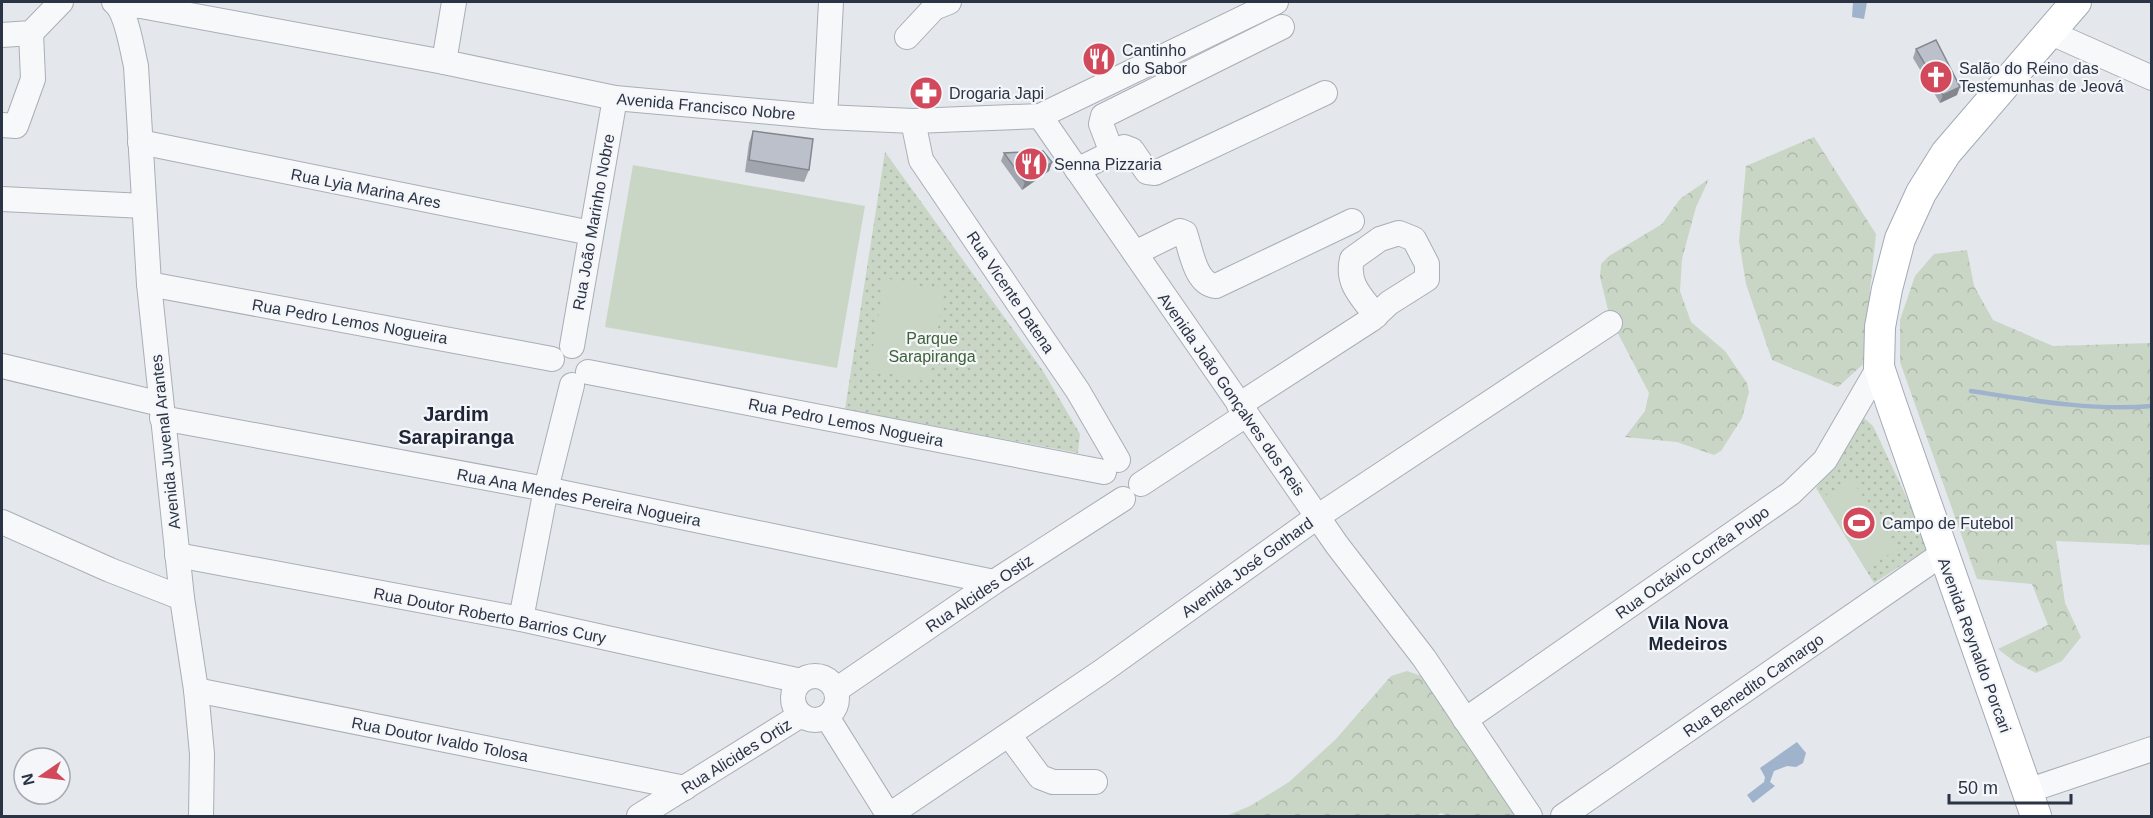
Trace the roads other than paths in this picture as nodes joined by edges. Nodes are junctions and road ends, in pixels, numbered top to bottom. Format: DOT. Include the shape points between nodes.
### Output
graph roads {
  1 [pos="60,2"];
  2 [pos="454,2"];
  3 [pos="831,2"];
  4 [pos="949,2"];
  5 [pos="1276,2"];
  6 [pos="2076,2"];
  7 [pos="127,4"];
  8 [pos="1282,27"];
  9 [pos="2049,32"];
  10 [pos="31,33"];
  11 [pos="2,34"];
  12 [pos="907,37"];
  13 [pos="444,62"];
  14 [pos="2151,78"];
  15 [pos="1324,93"];
  16 [pos="615,98"];
  17 [pos="1040,116"];
  18 [pos="825,117"];
  19 [pos="913,121"];
  20 [pos="9,126"];
  21 [pos="140,142"];
  22 [pos="1112,153"];
  23 [pos="1077,170"];
  24 [pos="2,199"];
  25 [pos="144,206"];
  26 [pos="1352,221"];
  27 [pos="591,233"];
  28 [pos="1135,253"];
  29 [pos="149,284"];
  30 [pos="1376,316"];
  31 [pos="1610,323"];
  32 [pos="562,352"];
  33 [pos="2,366"];
  34 [pos="1879,367"];
  35 [pos="580,378"];
  36 [pos="1242,410"];
  37 [pos="161,411"];
  38 [pos="1111,466"];
  39 [pos="546,489"];
  40 [pos="1132,491"];
  41 [pos="1317,517"];
  42 [pos="2,522"];
  43 [pos="1942,554"];
  44 [pos="177,555"];
  45 [pos="994,582"];
  46 [pos="182,598"];
  47 [pos="521,619"];
  48 [pos="801,681"];
  49 [pos="196,690"];
  50 [pos="836,690"];
  51 [pos="801,715"];
  52 [pos="827,717"];
  53 [pos="1466,720"];
  54 [pos="1009,735"];
  55 [pos="2151,749"];
  56 [pos="1095,782"];
  57 [pos="685,788"];
  58 [pos="2032,804"];
  59 [pos="201,816"];
  60 [pos="639,816"];
  61 [pos="888,816"];
  62 [pos="1530,816"];
  63 [pos="1563,816"];
  1 -- 10 [label="street"];
  2 -- 13 [label="street"];
  3 -- 18 [label="street"];
  4 -- 12 [label="street" via="934,8"];
  5 -- 17 [label="street, Avenida Francisco Nobre"];
  6 -- 9 [label="main road, Avenida Reynaldo Porcari"];
  7 -- 13 [label="street, Avenida Francisco Nobre"];
  7 -- 21 [label="street, Avenida Juvenal Arantes" via="143,17 136,66"];
  8 -- 22 [label="street" via="1102,116 1101,124"];
  9 -- 14 [label="street"];
  9 -- 34 [label="main road, Avenida Reynaldo Porcari" via="1946,153 1921,193 1900,239 1887,289 1880,327"];
  10 -- 11 [label="street"];
  10 -- 20 [label="street" via="33,79"];
  13 -- 16 [label="street, Avenida Francisco Nobre"];
  15 -- 22 [label="street" via="1155,173 1148,172 1132,150 1124,147"];
  16 -- 18 [label="street, Avenida Francisco Nobre"];
  16 -- 27 [label="street, Rua João Marinho Nobre"];
  17 -- 19 [label="street, Avenida Francisco Nobre"];
  17 -- 23 [label="street, Avenida João Gonçalves dos Reis"];
  18 -- 19 [label="street, Avenida Francisco Nobre"];
  19 -- 38 [label="street, Rua Vicente Datena" via="921,160 1078,391"];
  21 -- 25 [label="street, Avenida Juvenal Arantes"];
  21 -- 27 [label="street, Rua Lyia Marina Ares"];
  22 -- 23 [label="street"];
  23 -- 28 [label="street, Avenida João Gonçalves dos Reis"];
  24 -- 25 [label="street"];
  25 -- 29 [label="street, Avenida Juvenal Arantes"];
  26 -- 28 [label="street" via="1216,286 1201,279 1185,233 1180,231"];
  27 -- 32 [label="street, Rua João Marinho Nobre"];
  28 -- 36 [label="street, Avenida João Gonçalves dos Reis"];
  29 -- 32 [label="street, Rua Pedro Lemos Nogueira"];
  29 -- 37 [label="street, Avenida Juvenal Arantes"];
  30 -- 36 [label="street, Rua Alcides Ostiz"];
  31 -- 41 [label="street, Avenida José Gothard"];
  32 -- 35 [label="street" via="578,347 587,356 590,362"];
  32 -- 35 [label="street" via="552,371 554,377 559,381"];
  33 -- 37 [label="street, Rua Ana Mendes Pereira Nogueira"];
  34 -- 43 [label="main road, Avenida Reynaldo Porcari"];
  34 -- 53 [label="street, Rua Octávio Corrêa Pupo" via="1825,460 1791,493"];
  35 -- 38 [label="street, Rua Pedro Lemos Nogueira"];
  35 -- 39 [label="street"];
  36 -- 40 [label="street, Rua Alcides Ostiz"];
  36 -- 41 [label="street, Avenida João Gonçalves dos Reis"];
  37 -- 39 [label="street, Rua Ana Mendes Pereira Nogueira"];
  37 -- 44 [label="street, Avenida Juvenal Arantes"];
  38 -- 40 [label="street" via="1131,462 1136,466 1142,477"];
  38 -- 40 [label="street" via="1103,485 1106,491 1117,499"];
  39 -- 45 [label="street, Rua Ana Mendes Pereira Nogueira"];
  39 -- 47 [label="street"];
  40 -- 45 [label="street, Rua Alcides Ostiz"];
  41 -- 53 [label="street, Avenida João Gonçalves dos Reis"];
  41 -- 54 [label="street, Avenida José Gothard"];
  42 -- 46 [label="street"];
  43 -- 58 [label="main road, Avenida Reynaldo Porcari"];
  43 -- 63 [label="street, Rua Benedito Camargo"];
  44 -- 46 [label="street, Avenida Juvenal Arantes"];
  44 -- 47 [label="street, Rua Doutor Roberto Barrios Cury"];
  45 -- 50 [label="street, Rua Alcides Ostiz"];
  46 -- 49 [label="street, Avenida Juvenal Arantes"];
  47 -- 48 [label="street, Rua Doutor Roberto Barrios Cury"];
  48 -- 50 [label="street" via="821,676"];
  48 -- 51 [label="street" via="794,694"];
  49 -- 57 [label="street, Rua Doutor Ivaldo Tolosa"];
  49 -- 59 [label="street, Avenida Juvenal Arantes" via="202,754"];
  50 -- 52 [label="street" via="836,705"];
  51 -- 52 [label="street" via="814,720"];
  51 -- 57 [label="street, Rua Alicides Ortiz"];
  52 -- 61 [label="street"];
  53 -- 62 [label="street, Avenida João Gonçalves dos Reis"];
  54 -- 56 [label="street" via="1040,777 1053,782"];
  54 -- 61 [label="street, Avenida José Gothard"];
  55 -- 58 [label="street"];
  57 -- 60 [label="street, Rua Alicides Ortiz"];
}
